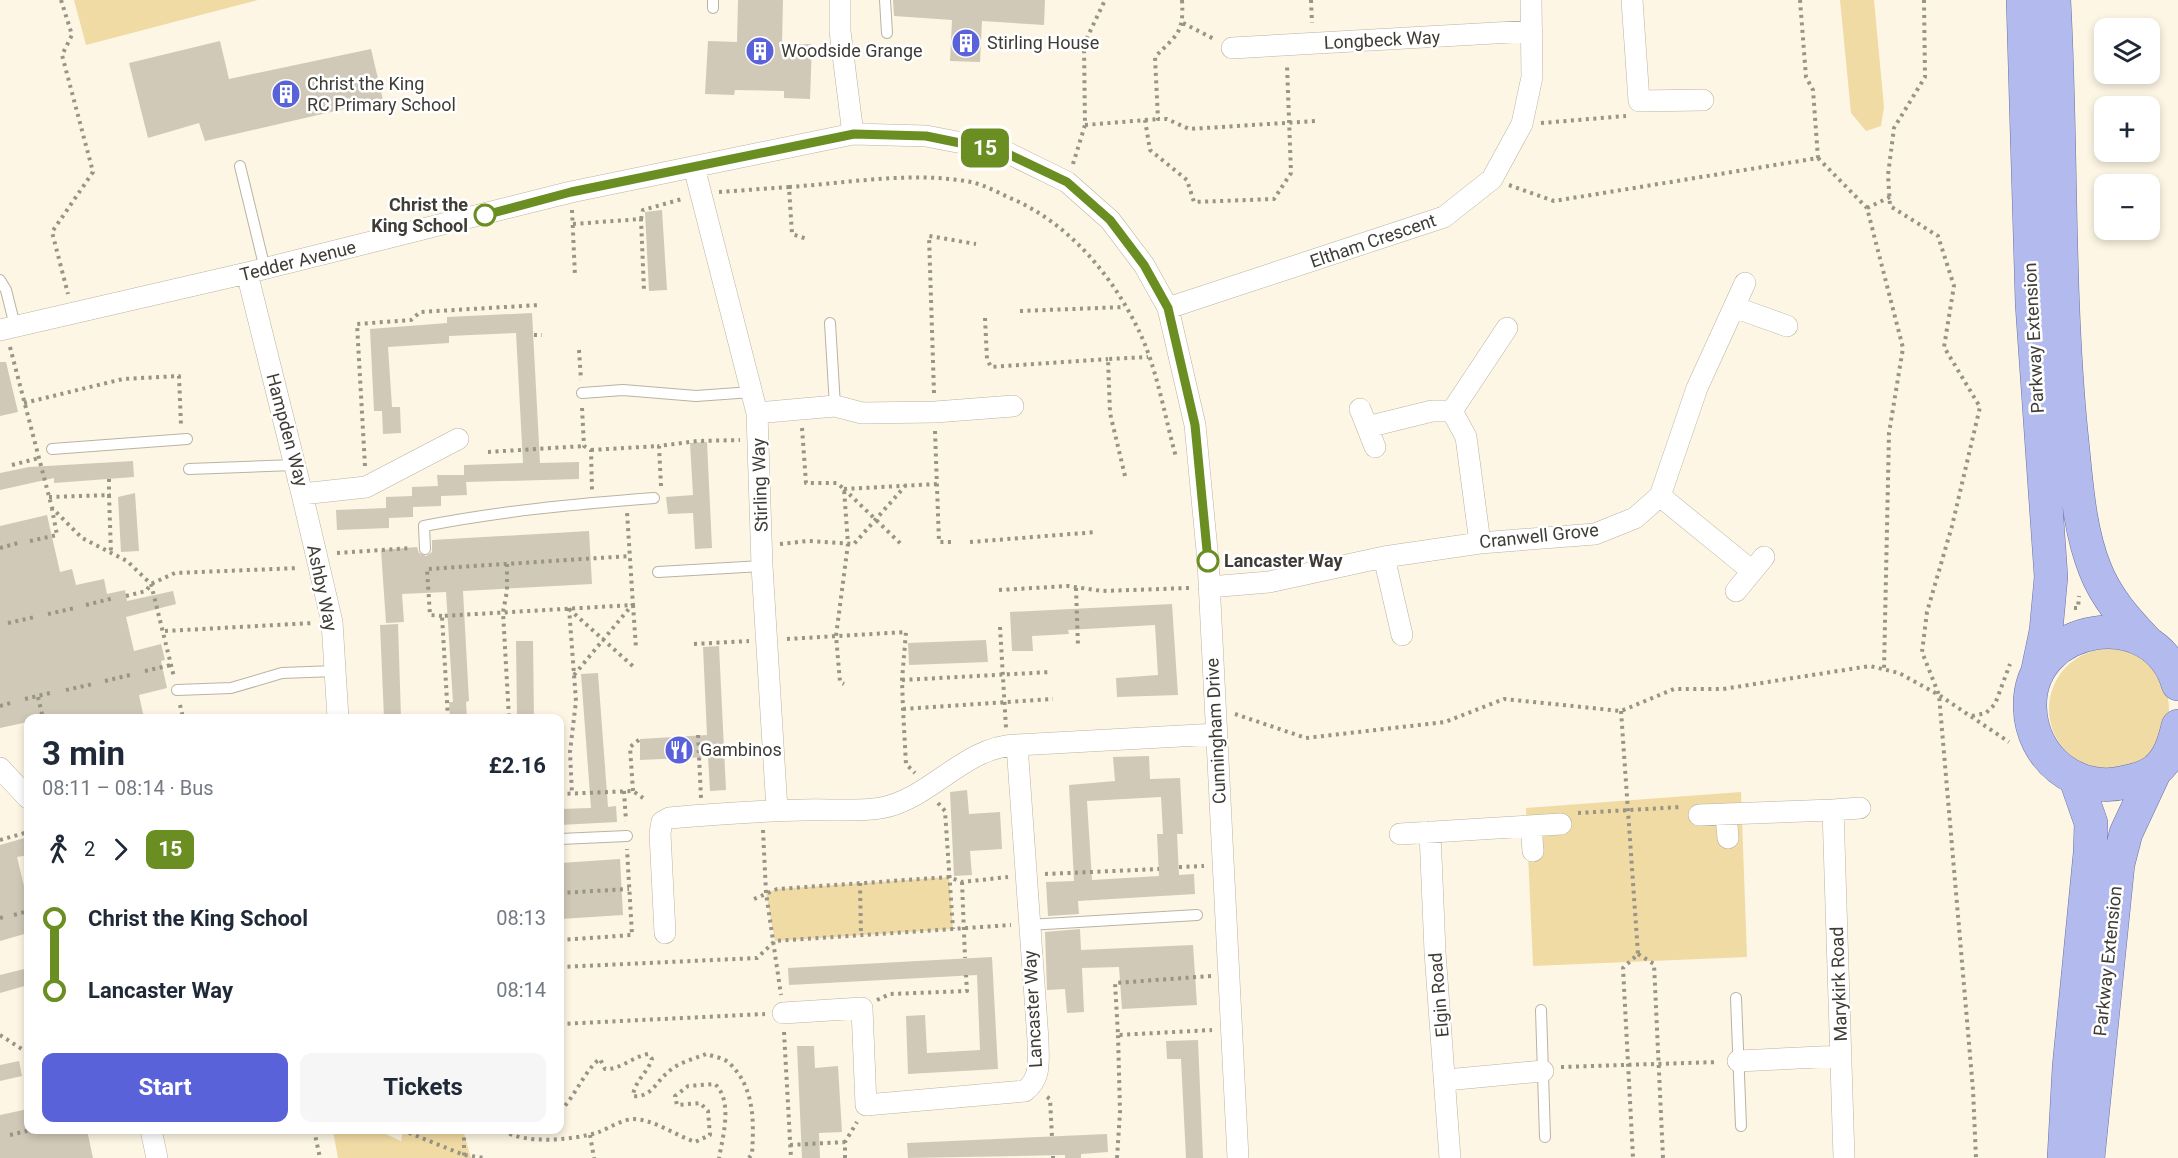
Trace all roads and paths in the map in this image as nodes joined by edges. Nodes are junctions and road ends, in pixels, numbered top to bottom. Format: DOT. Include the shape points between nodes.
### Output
graph roads {
  1 [pos="61,0"];
  2 [pos="840,0"];
  3 [pos="885,0"];
  4 [pos="1105,0"];
  5 [pos="1182,0"];
  6 [pos="1531,0"];
  7 [pos="1632,0"];
  8 [pos="1800,0"];
  9 [pos="1924,0"];
  10 [pos="2023,0"];
  11 [pos="2054,0"];
  12 [pos="1183,23"];
  13 [pos="1532,31"];
  14 [pos="887,33"];
  15 [pos="1286,46"];
  16 [pos="1232,48"];
  17 [pos="1703,100"];
  18 [pos="1639,101"];
  19 [pos="1158,119"];
  20 [pos="1145,120"];
  21 [pos="1316,121"];
  22 [pos="1289,123"];
  23 [pos="1522,124"];
  24 [pos="1085,125"];
  25 [pos="854,134"];
  26 [pos="1818,158"];
  27 [pos="240,166"];
  28 [pos="694,167"];
  29 [pos="1492,179"];
  30 [pos="1067,182"];
  31 [pos="789,188"];
  32 [pos="571,192"];
  33 [pos="703,193"];
  34 [pos="1890,197"];
  35 [pos="1867,208"];
  36 [pos="642,219"];
  37 [pos="573,224"];
  38 [pos="807,239"];
  39 [pos="976,244"];
  40 [pos="256,271"];
  41 [pos="575,276"];
  42 [pos="0,280"];
  43 [pos="1745,283"];
  44 [pos="644,291"];
  45 [pos="540,305"];
  46 [pos="1125,307"];
  47 [pos="1734,307"];
  48 [pos="1168,308"];
  49 [pos="1020,311"];
  50 [pos="73,312"];
  51 [pos="985,318"];
  52 [pos="830,323"];
  53 [pos="1787,326"];
  54 [pos="7,328"];
  55 [pos="1507,328"];
  56 [pos="534,335"];
  57 [pos="542,335"];
  58 [pos="579,350"];
  59 [pos="1148,357"];
  60 [pos="1107,359"];
  61 [pos="752,392"];
  62 [pos="582,393"];
  63 [pos="24,403"];
  64 [pos="835,406"];
  65 [pos="1013,406"];
  66 [pos="800,410"];
  67 [pos="1452,411"];
  68 [pos="935,412"];
  69 [pos="757,413"];
  70 [pos="187,439"];
  71 [pos="458,439"];
  72 [pos="758,439"];
  73 [pos="585,446"];
  74 [pos="659,446"];
  75 [pos="1375,447"];
  76 [pos="52,449"];
  77 [pos="591,450"];
  78 [pos="488,452"];
  79 [pos="37,459"];
  80 [pos="12,465"];
  81 [pos="294,465"];
  82 [pos="1178,465"];
  83 [pos="189,469"];
  84 [pos="1125,476"];
  85 [pos="109,479"];
  86 [pos="937,484"];
  87 [pos="906,485"];
  88 [pos="366,487"];
  89 [pos="844,489"];
  90 [pos="302,494"];
  91 [pos="109,495"];
  92 [pos="1660,496"];
  93 [pos="49,497"];
  94 [pos="654,498"];
  95 [pos="626,500"];
  96 [pos="593,503"];
  97 [pos="52,508"];
  98 [pos="876,520"];
  99 [pos="1097,532"];
  100 [pos="30,541"];
  101 [pos="970,542"];
  102 [pos="18,543"];
  103 [pos="953,543"];
  104 [pos="1480,543"];
  105 [pos="848,544"];
  106 [pos="901,544"];
  107 [pos="0,548"];
  108 [pos="425,549"];
  109 [pos="111,553"];
  110 [pos="630,555"];
  111 [pos="762,556"];
  112 [pos="1384,557"];
  113 [pos="316,561"];
  114 [pos="507,564"];
  115 [pos="427,568"];
  116 [pos="658,572"];
  117 [pos="151,584"];
  118 [pos="1209,587"];
  119 [pos="1076,588"];
  120 [pos="999,590"];
  121 [pos="1737,591"];
  122 [pos="126,596"];
  123 [pos="114,598"];
  124 [pos="86,605"];
  125 [pos="633,605"];
  126 [pos="75,608"];
  127 [pos="568,608"];
  128 [pos="503,612"];
  129 [pos="48,614"];
  130 [pos="442,616"];
  131 [pos="35,617"];
  132 [pos="332,622"];
  133 [pos="8,623"];
  134 [pos="1000,627"];
  135 [pos="165,632"];
  136 [pos="1402,635"];
  137 [pos="836,636"];
  138 [pos="602,640"];
  139 [pos="768,640"];
  140 [pos="694,644"];
  141 [pos="1078,646"];
  142 [pos="636,648"];
  143 [pos="2168,663"];
  144 [pos="171,665"];
  145 [pos="636,669"];
  146 [pos="1884,670"];
  147 [pos="145,671"];
  148 [pos="335,671"];
  149 [pos="1051,672"];
  150 [pos="134,674"];
  151 [pos="2037,674"];
  152 [pos="574,675"];
  153 [pos="1003,676"];
  154 [pos="902,680"];
  155 [pos="105,681"];
  156 [pos="93,684"];
  157 [pos="843,684"];
  158 [pos="66,690"];
  159 [pos="177,690"];
  160 [pos="1999,691"];
  161 [pos="54,692"];
  162 [pos="1939,695"];
  163 [pos="38,697"];
  164 [pos="25,699"];
  165 [pos="1053,699"];
  166 [pos="14,702"];
  167 [pos="1004,703"];
  168 [pos="0,706"];
  169 [pos="903,709"];
  170 [pos="1621,711"];
  171 [pos="42,714"];
  172 [pos="182,714"];
  173 [pos="338,714"];
  174 [pos="448,714"];
  175 [pos="509,714"];
  176 [pos="1971,716"];
  177 [pos="1217,734"];
  178 [pos="698,735"];
  179 [pos="640,739"];
  180 [pos="2012,744"];
  181 [pos="1012,746"];
  182 [pos="2171,747"];
  183 [pos="0,768"];
  184 [pos="2076,780"];
  185 [pos="928,787"];
  186 [pos="624,791"];
  187 [pos="633,791"];
  188 [pos="24,794"];
  189 [pos="564,794"];
  190 [pos="572,794"];
  191 [pos="643,798"];
  192 [pos="1860,808"];
  193 [pos="1629,810"];
  194 [pos="1833,810"];
  195 [pos="769,811"];
  196 [pos="1726,814"];
  197 [pos="702,815"];
  198 [pos="1699,816"];
  199 [pos="1561,824"];
  200 [pos="1531,826"];
  201 [pos="1430,832"];
  202 [pos="24,833"];
  203 [pos="1400,834"];
  204 [pos="627,836"];
  205 [pos="1728,838"];
  206 [pos="564,839"];
  207 [pos="0,840"];
  208 [pos="1533,852"];
  209 [pos="1159,869"];
  210 [pos="1024,875"];
  211 [pos="949,878"];
  212 [pos="962,882"];
  213 [pos="860,883"];
  214 [pos="629,889"];
  215 [pos="564,893"];
  216 [pos="766,893"];
  217 [pos="754,899"];
  218 [pos="24,912"];
  219 [pos="14,915"];
  220 [pos="1197,915"];
  221 [pos="1028,925"];
  222 [pos="964,928"];
  223 [pos="953,929"];
  224 [pos="665,933"];
  225 [pos="861,934"];
  226 [pos="564,940"];
  227 [pos="775,941"];
  228 [pos="1638,954"];
  229 [pos="965,958"];
  230 [pos="564,967"];
  231 [pos="966,975"];
  232 [pos="1228,975"];
  233 [pos="1736,998"];
  234 [pos="862,1008"];
  235 [pos="1541,1010"];
  236 [pos="783,1013"];
  237 [pos="564,1024"];
  238 [pos="1231,1029"];
  239 [pos="0,1035"];
  240 [pos="1118,1035"];
  241 [pos="24,1050"];
  242 [pos="1841,1056"];
  243 [pos="1738,1061"];
  244 [pos="1659,1064"];
  245 [pos="1629,1065"];
  246 [pos="1543,1071"];
  247 [pos="1446,1080"];
  248 [pos="1033,1084"];
  249 [pos="866,1105"];
  250 [pos="564,1106"];
  251 [pos="1742,1126"];
  252 [pos="24,1131"];
  253 [pos="10,1134"];
  254 [pos="152,1134"];
  255 [pos="315,1134"];
  256 [pos="412,1134"];
  257 [pos="464,1134"];
  258 [pos="509,1134"];
  259 [pos="590,1135"];
  260 [pos="1052,1137"];
  261 [pos="1545,1137"];
  262 [pos="845,1142"];
  263 [pos="790,1145"];
  264 [pos="464,1156"];
  265 [pos="157,1158"];
  266 [pos="321,1158"];
  267 [pos="485,1158"];
  268 [pos="594,1158"];
  269 [pos="720,1158"];
  270 [pos="749,1158"];
  271 [pos="791,1158"];
  272 [pos="845,1158"];
  273 [pos="1117,1158"];
  274 [pos="1238,1158"];
  275 [pos="1450,1158"];
  276 [pos="1633,1158"];
  277 [pos="1663,1158"];
  278 [pos="1844,1158"];
  279 [pos="1976,1158"];
  280 [pos="2064,1158"];
  281 [pos="2088,1158"];
  1 -- 50 [label="path" via="72,35 62,55 93,172 52,232"];
  2 -- 25 [label="street" via="840,31"];
  3 -- 14 [label="lane"];
  4 -- 24 [label="path" via="1084,44"];
  5 -- 12 [label="path"];
  6 -- 13 [label="street, Eltham Crescent"];
  7 -- 18 [label="street"];
  8 -- 26 [label="path"];
  9 -- 34 [label="path" via="1925,77 1894,128 1888,175"];
  10 -- 151 [label="main road, Parkway Extension" via="2032,316 2050,577 2046,632"];
  11 -- 143 [label="main road, Parkway Extension" via="2067,391 2085,533 2104,588 2126,619"];
  12 -- 16 [label="path"];
  12 -- 19 [label="path" via="1179,33 1155,57"];
  13 -- 15 [label="street, Longbeck Way"];
  13 -- 23 [label="street, Eltham Crescent" via="1532,77"];
  15 -- 16 [label="street, Longbeck Way"];
  15 -- 22 [label="path"];
  17 -- 18 [label="street"];
  18 -- 23 [label="path" via="1640,115"];
  19 -- 20 [label="path"];
  19 -- 22 [label="path" via="1189,129"];
  20 -- 22 [label="path" via="1150,150 1187,180 1194,202 1274,199 1291,173"];
  20 -- 24 [label="path"];
  21 -- 22 [label="path"];
  23 -- 29 [label="street, Eltham Crescent"];
  24 -- 30 [label="path"];
  25 -- 28 [label="street, Tedder Avenue"];
  25 -- 30 [label="street, Tedder Avenue" via="926,136 1004,152"];
  26 -- 29 [label="path" via="1554,201"];
  26 -- 35 [label="path"];
  27 -- 40 [label="lane"];
  28 -- 32 [label="street, Tedder Avenue"];
  28 -- 33 [label="street, Stirling Way"];
  29 -- 48 [label="street, Eltham Crescent" via="1444,217"];
  30 -- 48 [label="street, Tedder Avenue" via="1110,220 1144,265"];
  31 -- 33 [label="path"];
  31 -- 38 [label="path" via="792,234"];
  31 -- 46 [label="path" via="909,178 974,182 1032,208 1062,229 1087,252"];
  32 -- 37 [label="path"];
  32 -- 40 [label="street, Tedder Avenue"];
  33 -- 36 [label="path" via="643,210"];
  33 -- 61 [label="street, Stirling Way"];
  34 -- 35 [label="path"];
  34 -- 162 [label="path" via="1890,206 1938,236 1954,286 1944,347 1980,407 1927,612 1922,652"];
  35 -- 146 [label="path" via="1902,348 1889,433"];
  36 -- 37 [label="path"];
  36 -- 44 [label="path"];
  37 -- 41 [label="path"];
  39 -- 68 [label="path" via="929,236"];
  40 -- 50 [label="street, Tedder Avenue"];
  40 -- 81 [label="street, Hampden Way"];
  42 -- 54 [label="lane" via="6,290"];
  43 -- 47 [label="street, Cranwell Grove"];
  45 -- 88 [label="path" via="420,312 411,321 357,324"];
  46 -- 49 [label="path"];
  46 -- 59 [label="path"];
  47 -- 53 [label="street"];
  47 -- 92 [label="street, Cranwell Grove" via="1697,388"];
  48 -- 118 [label="street, Cunningham Drive" via="1195,425"];
  50 -- 54 [label="street, Tedder Avenue"];
  51 -- 60 [label="path" via="991,367"];
  52 -- 64 [label="lane"];
  54 -- 63 [label="path"];
  55 -- 67 [label="street"];
  56 -- 57 [label="path"];
  58 -- 62 [label="path"];
  59 -- 60 [label="path"];
  59 -- 82 [label="path"];
  60 -- 84 [label="path" via="1110,413"];
  61 -- 62 [label="lane" via="696,396 624,390"];
  61 -- 69 [label="street, Stirling Way"];
  62 -- 73 [label="path"];
  63 -- 70 [label="path" via="123,379 179,376 182,434"];
  63 -- 79 [label="path"];
  64 -- 66 [label="street"];
  64 -- 68 [label="street" via="862,413"];
  65 -- 68 [label="street"];
  66 -- 69 [label="street"];
  66 -- 89 [label="path" via="806,483 837,483"];
  67 -- 75 [label="street" via="1364,418"];
  67 -- 104 [label="street" via="1466,437"];
  68 -- 86 [label="path"];
  69 -- 72 [label="street, Stirling Way"];
  70 -- 76 [label="lane"];
  71 -- 88 [label="street, Hampden Way"];
  72 -- 74 [label="path"];
  72 -- 111 [label="street, Stirling Way"];
  73 -- 77 [label="path"];
  73 -- 78 [label="path"];
  74 -- 77 [label="path"];
  74 -- 94 [label="path" via="662,498"];
  76 -- 79 [label="path"];
  77 -- 96 [label="path"];
  79 -- 80 [label="path"];
  79 -- 93 [label="path"];
  81 -- 83 [label="lane"];
  81 -- 90 [label="street, Hampden Way"];
  85 -- 91 [label="path"];
  86 -- 87 [label="path"];
  86 -- 103 [label="path" via="939,542"];
  87 -- 89 [label="path"];
  87 -- 98 [label="path"];
  88 -- 90 [label="street, Hampden Way"];
  89 -- 98 [label="path"];
  89 -- 105 [label="path"];
  90 -- 113 [label="street, Ashby Way"];
  91 -- 93 [label="path"];
  91 -- 109 [label="path"];
  92 -- 104 [label="street, Cranwell Grove" via="1635,518 1595,534"];
  92 -- 121 [label="street" via="1758,564"];
  93 -- 97 [label="path"];
  94 -- 95 [label="lane"];
  95 -- 96 [label="lane"];
  95 -- 110 [label="path"];
  96 -- 108 [label="lane" via="424,526"];
  97 -- 100 [label="path" via="57,535"];
  97 -- 109 [label="path" via="82,538"];
  98 -- 105 [label="path" via="854,544"];
  98 -- 106 [label="path"];
  99 -- 101 [label="path"];
  102 -- 107 [label="path"];
  104 -- 112 [label="street, Cranwell Grove"];
  105 -- 111 [label="path" via="808,541"];
  105 -- 137 [label="path"];
  108 -- 113 [label="path" via="400,547"];
  108 -- 115 [label="path"];
  109 -- 117 [label="path" via="127,561"];
  110 -- 114 [label="path"];
  110 -- 125 [label="path"];
  111 -- 116 [label="lane"];
  111 -- 139 [label="street, Stirling Way"];
  112 -- 118 [label="street, Cranwell Grove" via="1269,582"];
  112 -- 136 [label="street"];
  113 -- 117 [label="path" via="175,573"];
  113 -- 132 [label="street, Ashby Way"];
  114 -- 115 [label="path"];
  114 -- 128 [label="path"];
  115 -- 130 [label="path" via="430,615"];
  117 -- 122 [label="path" via="146,591"];
  117 -- 135 [label="path"];
  118 -- 119 [label="path" via="1102,591"];
  118 -- 177 [label="street, Cunningham Drive"];
  119 -- 120 [label="path"];
  119 -- 141 [label="path"];
  123 -- 124 [label="path"];
  125 -- 127 [label="path"];
  125 -- 138 [label="path"];
  125 -- 142 [label="path"];
  126 -- 129 [label="path"];
  127 -- 128 [label="path"];
  127 -- 138 [label="path"];
  127 -- 152 [label="path"];
  128 -- 130 [label="path"];
  128 -- 175 [label="path"];
  130 -- 174 [label="path"];
  131 -- 133 [label="path"];
  132 -- 135 [label="path"];
  132 -- 148 [label="street, Ashby Way"];
  134 -- 153 [label="path"];
  135 -- 144 [label="path"];
  137 -- 139 [label="path"];
  137 -- 154 [label="path" via="906,632"];
  137 -- 157 [label="path"];
  138 -- 145 [label="path"];
  138 -- 152 [label="path"];
  139 -- 140 [label="path"];
  139 -- 195 [label="street, Stirling Way"];
  143 -- 151 [label="main road" via="2128,634 2107,632 2068,641"];
  144 -- 147 [label="path"];
  144 -- 159 [label="path"];
  146 -- 162 [label="path" via="1899,673"];
  146 -- 170 [label="path" via="1870,666 1723,689 1674,689"];
  148 -- 159 [label="lane" via="282,674 231,688"];
  148 -- 173 [label="street, Ashby Way"];
  149 -- 153 [label="path"];
  150 -- 155 [label="path"];
  151 -- 184 [label="main road, Parkway Extension" via="2030,700 2033,732 2058,768"];
  152 -- 190 [label="path"];
  153 -- 154 [label="path"];
  153 -- 167 [label="path"];
  154 -- 169 [label="path"];
  156 -- 158 [label="path"];
  159 -- 172 [label="path"];
  160 -- 176 [label="path" via="1995,704 1986,713"];
  161 -- 163 [label="path"];
  162 -- 176 [label="path"];
  162 -- 279 [label="path"];
  163 -- 164 [label="path"];
  163 -- 171 [label="path"];
  165 -- 167 [label="path"];
  166 -- 168 [label="path"];
  167 -- 169 [label="path"];
  167 -- 181 [label="path"];
  169 -- 185 [label="path" via="906,764"];
  170 -- 177 [label="path" via="1504,699 1445,722 1306,738 1234,713"];
  170 -- 193 [label="path"];
  176 -- 180 [label="path"];
  177 -- 181 [label="street"];
  177 -- 232 [label="street, Cunningham Drive"];
  178 -- 197 [label="path"];
  179 -- 187 [label="path" via="630,747"];
  181 -- 185 [label="street" via="983,752"];
  181 -- 210 [label="street, Lancaster Way"];
  182 -- 184 [label="main road" via="2118,784"];
  182 -- 281 [label="main road, Parkway Extension" via="2126,833 2118,864"];
  183 -- 188 [label="street"];
  184 -- 280 [label="main road, Parkway Extension" via="2091,823"];
  185 -- 195 [label="street" via="880,808"];
  185 -- 211 [label="path" via="945,812"];
  186 -- 187 [label="path"];
  186 -- 190 [label="path"];
  186 -- 204 [label="path"];
  187 -- 191 [label="path"];
  189 -- 190 [label="path"];
  192 -- 194 [label="street"];
  193 -- 198 [label="path" via="1698,806"];
  193 -- 199 [label="path" via="1560,814"];
  193 -- 228 [label="path"];
  194 -- 196 [label="street"];
  194 -- 242 [label="street, Marykirk Road"];
  195 -- 197 [label="street"];
  195 -- 216 [label="path"];
  196 -- 198 [label="street"];
  196 -- 205 [label="street"];
  197 -- 224 [label="street" via="662,822"];
  199 -- 200 [label="street"];
  200 -- 201 [label="street"];
  200 -- 208 [label="street"];
  201 -- 203 [label="street"];
  201 -- 247 [label="street, Elgin Road"];
  202 -- 207 [label="path"];
  204 -- 206 [label="lane"];
  204 -- 214 [label="path"];
  209 -- 210 [label="path"];
  210 -- 212 [label="path"];
  210 -- 221 [label="street, Lancaster Way"];
  211 -- 212 [label="path"];
  211 -- 213 [label="path"];
  211 -- 223 [label="path"];
  212 -- 222 [label="path"];
  213 -- 216 [label="path"];
  213 -- 225 [label="path"];
  214 -- 215 [label="path"];
  214 -- 226 [label="path" via="632,935"];
  216 -- 217 [label="path"];
  216 -- 227 [label="path"];
  218 -- 219 [label="path"];
  220 -- 221 [label="lane"];
  221 -- 222 [label="path"];
  221 -- 248 [label="street, Lancaster Way" via="1038,1040 1039,1074"];
  222 -- 223 [label="path"];
  222 -- 229 [label="path"];
  223 -- 225 [label="path"];
  225 -- 227 [label="path"];
  227 -- 230 [label="path" via="757,958"];
  227 -- 236 [label="path"];
  228 -- 244 [label="path" via="1654,964"];
  228 -- 245 [label="path" via="1623,968"];
  231 -- 234 [label="path" via="967,991 890,994"];
  232 -- 238 [label="street, Cunningham Drive"];
  232 -- 240 [label="path" via="1115,983"];
  233 -- 243 [label="lane"];
  234 -- 236 [label="street"];
  234 -- 249 [label="street"];
  235 -- 246 [label="lane"];
  236 -- 237 [label="path"];
  236 -- 263 [label="path"];
  238 -- 240 [label="path"];
  238 -- 274 [label="street, Cunningham Drive"];
  239 -- 241 [label="path"];
  240 -- 273 [label="path"];
  242 -- 243 [label="street"];
  242 -- 278 [label="street, Marykirk Road"];
  243 -- 244 [label="path"];
  243 -- 251 [label="lane"];
  244 -- 245 [label="path"];
  244 -- 277 [label="path"];
  245 -- 246 [label="path"];
  245 -- 276 [label="path"];
  246 -- 247 [label="street"];
  246 -- 261 [label="lane"];
  247 -- 275 [label="street, Elgin Road"];
  248 -- 249 [label="street, Lancaster Way" via="1025,1091"];
  248 -- 260 [label="path" via="1050,1100"];
  249 -- 262 [label="path"];
  250 -- 270 [label="path" via="600,1059 605,1069 614,1069 648,1054 652,1059 650,1068 634,1090 633,1096 637,1097 651,1091 667,1072 706,1054 727,1062 749,1092 754,1120"];
  252 -- 253 [label="path"];
  254 -- 265 [label="street"];
  255 -- 266 [label="path"];
  256 -- 264 [label="path"];
  257 -- 264 [label="path"];
  258 -- 259 [label="path" via="532,1140"];
  259 -- 268 [label="path"];
  259 -- 269 [label="path" via="631,1119 649,1122 695,1142 710,1135 708,1111 700,1103 677,1105 675,1096 688,1086 715,1084 722,1091 725,1108"];
  262 -- 263 [label="path"];
  262 -- 272 [label="path"];
  263 -- 271 [label="path"];
  264 -- 267 [label="path"];
}
